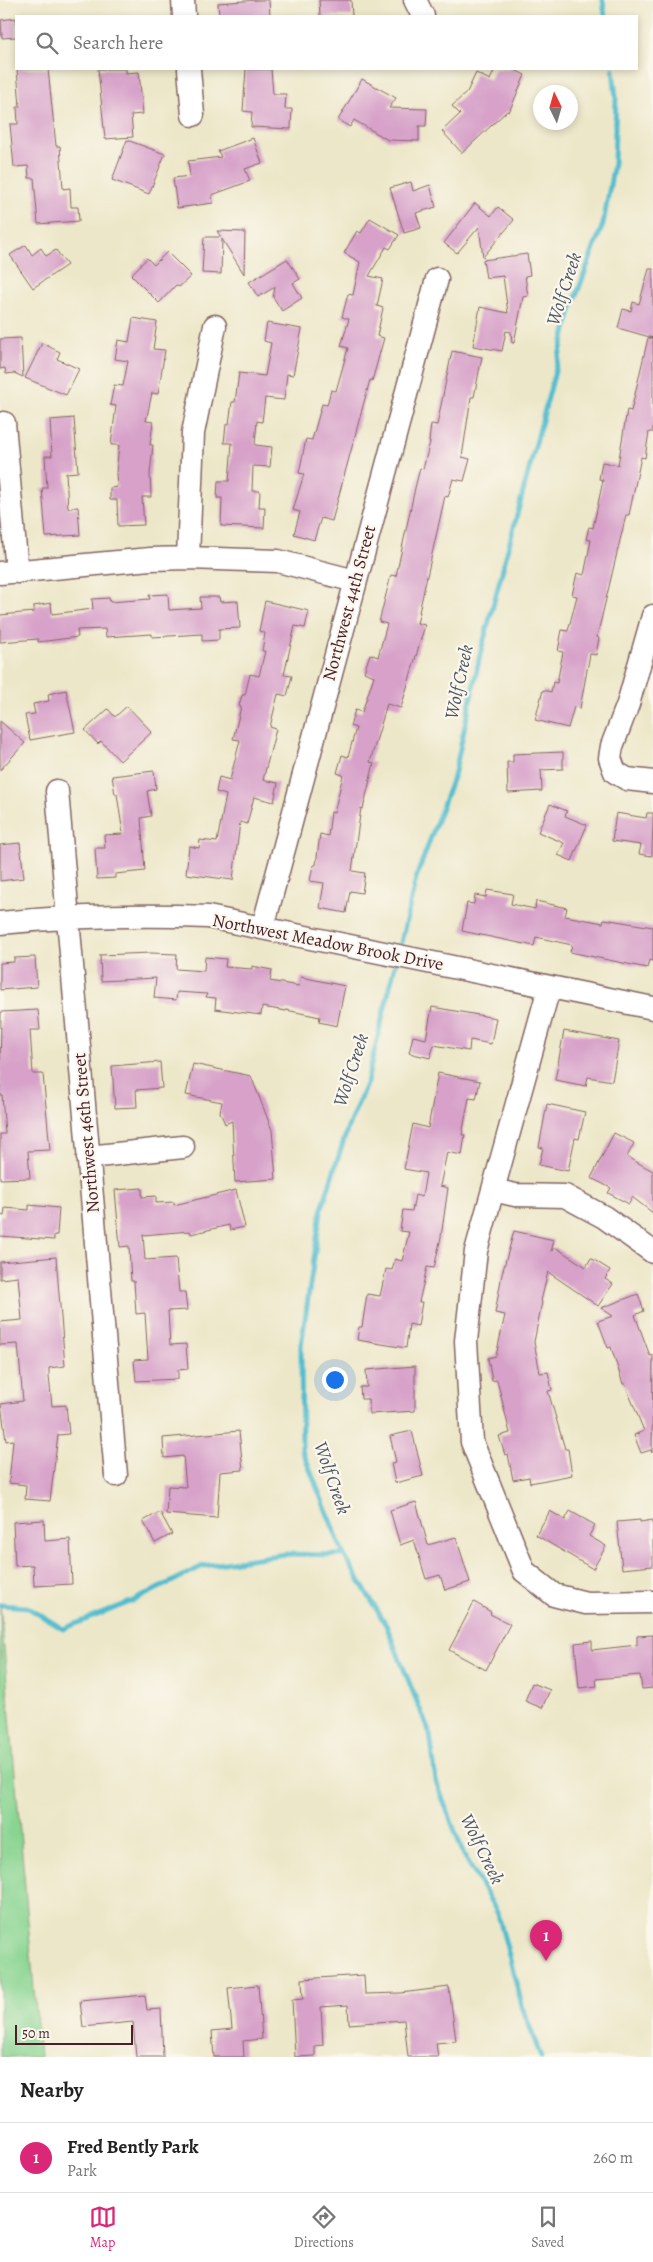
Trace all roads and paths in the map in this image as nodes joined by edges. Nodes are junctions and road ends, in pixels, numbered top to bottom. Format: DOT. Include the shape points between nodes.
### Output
graph roads {
  1 [pos="183,0"];
  2 [pos="415,0"];
  3 [pos="184,15"];
  4 [pos="422,15"];
  5 [pos="189,70"];
  6 [pos="192,115"];
  7 [pos="436,279"];
  8 [pos="215,326"];
  9 [pos="4,423"];
  10 [pos="188,558"];
  11 [pos="8,572"];
  12 [pos="355,581"];
  13 [pos="653,616"];
  14 [pos="653,782"];
  15 [pos="57,791"];
  16 [pos="68,916"];
  17 [pos="0,923"];
  18 [pos="263,927"];
  19 [pos="549,988"];
  20 [pos="653,1008"];
  21 [pos="184,1147"];
  22 [pos="88,1157"];
  23 [pos="493,1190"];
  24 [pos="653,1252"];
  25 [pos="116,1475"];
  26 [pos="653,1602"];
  1 -- 3 [label="street"];
  2 -- 4 [label="street"];
  5 -- 6 [label="street"];
  7 -- 12 [label="street, Northwest 44th Street"];
  8 -- 10 [label="street" via="193,433"];
  9 -- 11 [label="street"];
  10 -- 11 [label="street"];
  10 -- 12 [label="street" via="278,561"];
  12 -- 18 [label="street, Northwest 44th Street"];
  13 -- 14 [label="street" via="610,758 615,772 627,779"];
  15 -- 16 [label="street, Northwest 46th Street"];
  16 -- 17 [label="street, Northwest Meadow Brook Drive"];
  16 -- 18 [label="street, Northwest Meadow Brook Drive" via="208,917"];
  16 -- 22 [label="street, Northwest 46th Street"];
  18 -- 19 [label="street, Northwest Meadow Brook Drive"];
  19 -- 20 [label="street, Northwest Meadow Brook Drive"];
  19 -- 23 [label="street"];
  21 -- 22 [label="street"];
  22 -- 25 [label="street, Northwest 46th Street"];
  23 -- 24 [label="street" via="515,1195 564,1196 604,1218"];
  23 -- 26 [label="street" via="476,1251 466,1341 472,1442 524,1572 554,1595 586,1603"];
}
